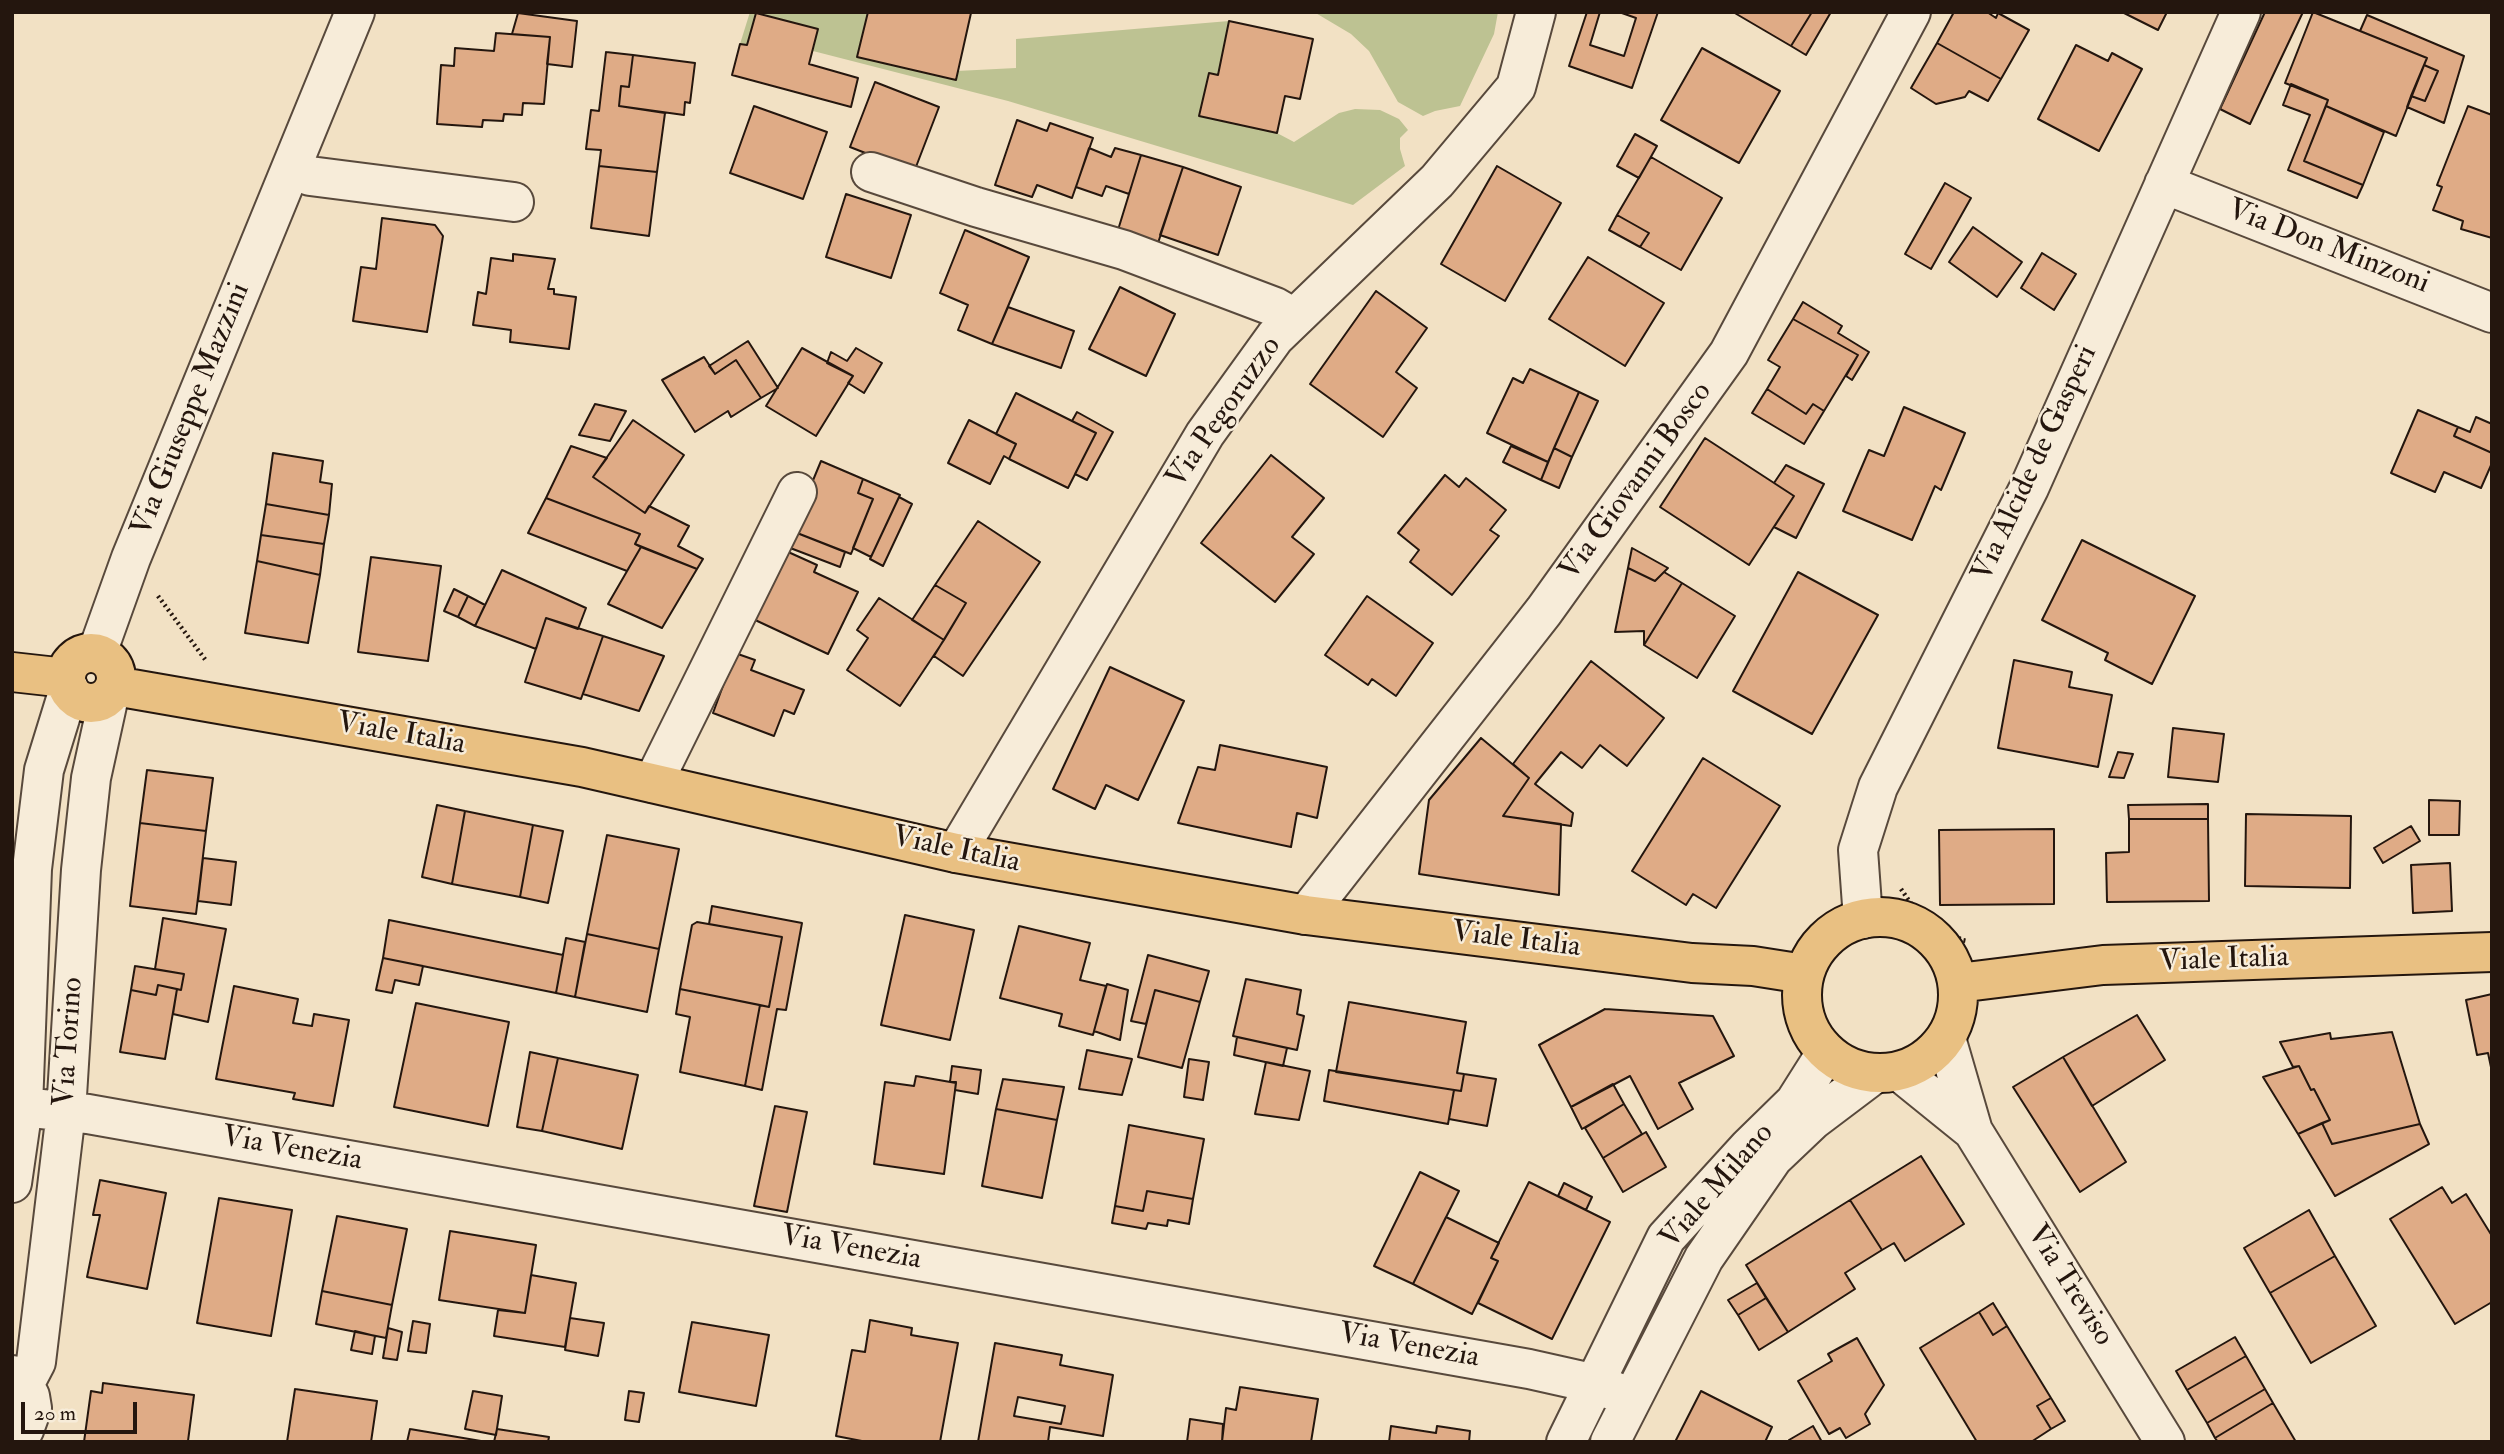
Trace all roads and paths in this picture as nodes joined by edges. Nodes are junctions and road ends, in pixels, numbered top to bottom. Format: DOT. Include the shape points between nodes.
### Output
graph roads {
  1 [pos="355,12"];
  2 [pos="1536,12"];
  3 [pos="1911,12"];
  4 [pos="2241,12"];
  5 [pos="291,168"];
  6 [pos="871,172"];
  7 [pos="2164,184"];
  8 [pos="514,202"];
  9 [pos="2492,313"];
  10 [pos="1294,318"];
  11 [pos="797,492"];
  12 [pos="97,653"];
  13 [pos="12,672"];
  14 [pos="67,684"];
  15 [pos="112,691"];
  16 [pos="653,783"];
  17 [pos="956,853"];
  18 [pos="1897,883"];
  19 [pos="1306,915"];
  20 [pos="1863,919"];
  21 [pos="1974,941"];
  22 [pos="2492,953"];
  23 [pos="1804,974"];
  24 [pos="1958,983"];
  25 [pos="1946,1038"];
  26 [pos="1826,1053"];
  27 [pos="1887,1073"];
  28 [pos="23,1107"];
  29 [pos="66,1112"];
  30 [pos="1973,1131"];
  31 [pos="12,1184"];
  32 [pos="18,1380"];
  33 [pos="1596,1384"];
  34 [pos="1633,1398"];
  35 [pos="21,1437"];
  36 [pos="1566,1442"];
  37 [pos="1610,1442"];
  38 [pos="2165,1442"];
  1 -- 5 [label="street, Via Giuseppe Mazzini"];
  2 -- 10 [label="street, Via Pegoruzzo" via="1516,87 1437,181"];
  3 -- 19 [label="street, Via Giovanni Bosco" via="1729,353 1544,611"];
  4 -- 7 [label="street, Via Alcide de Gasperi"];
  5 -- 8 [label="street" via="310,176"];
  5 -- 12 [label="street, Via Giuseppe Mazzini" via="131,558"];
  6 -- 10 [label="street" via="1124,250"];
  7 -- 9 [label="street, Via Don Minzoni"];
  7 -- 20 [label="street, Via Alcide de Gasperi" via="2029,488 1878,787 1857,850"];
  10 -- 17 [label="street, Via Pegoruzzo" via="1275,337 1205,434"];
  11 -- 16 [label="street"];
  12 -- 14 [label="main road" via="76,658 68,667"];
  12 -- 15 [label="main road" via="115,669"];
  13 -- 14 [label="main road"];
  14 -- 15 [label="main road" via="73,695 87,702"];
  14 -- 28 [label="street, Via Torino" via="44,770 32,869"];
  15 -- 16 [label="main road, Viale Italia" via="582,767"];
  15 -- 29 [label="street, Via Torino" via="91,778"];
  16 -- 17 [label="main road, Viale Italia"];
  17 -- 19 [label="main road, Viale Italia"];
  18 -- 21 [label="path" via="1916,911 1962,940"];
  19 -- 23 [label="main road, Viale Italia"];
  20 -- 23 [label="main road" via="1826,938"];
  20 -- 24 [label="main road" via="1888,917 1924,931 1950,959"];
  22 -- 24 [label="main road, Viale Italia" via="2103,965"];
  23 -- 26 [label="main road" via="1804,1017"];
  24 -- 25 [label="main road" via="1955,1021"];
  25 -- 27 [label="main road" via="1926,1059"];
  25 -- 30 [label="street, Via Treviso"];
  26 -- 27 [label="main road" via="1848,1068"];
  26 -- 33 [label="street, Viale Milano" via="1795,1102 1666,1238"];
  27 -- 30 [label="street, Via Treviso"];
  27 -- 34 [label="street, Viale Milano" via="1813,1120 1773,1158 1704,1258"];
  28 -- 29 [label="street, Via Venezia"];
  28 -- 31 [label="street, Via Torino"];
  29 -- 32 [label="street, Via Torino" via="36,1363"];
  29 -- 33 [label="street, Via Venezia" via="1515,1366"];
  30 -- 38 [label="street, Via Treviso"];
  32 -- 35 [label="street, Via Torino" via="30,1396 32,1408"];
  33 -- 34 [label="street, Via Venezia"];
  33 -- 36 [label="street, Viale Milano"];
  34 -- 37 [label="street, Viale Milano"];
}
